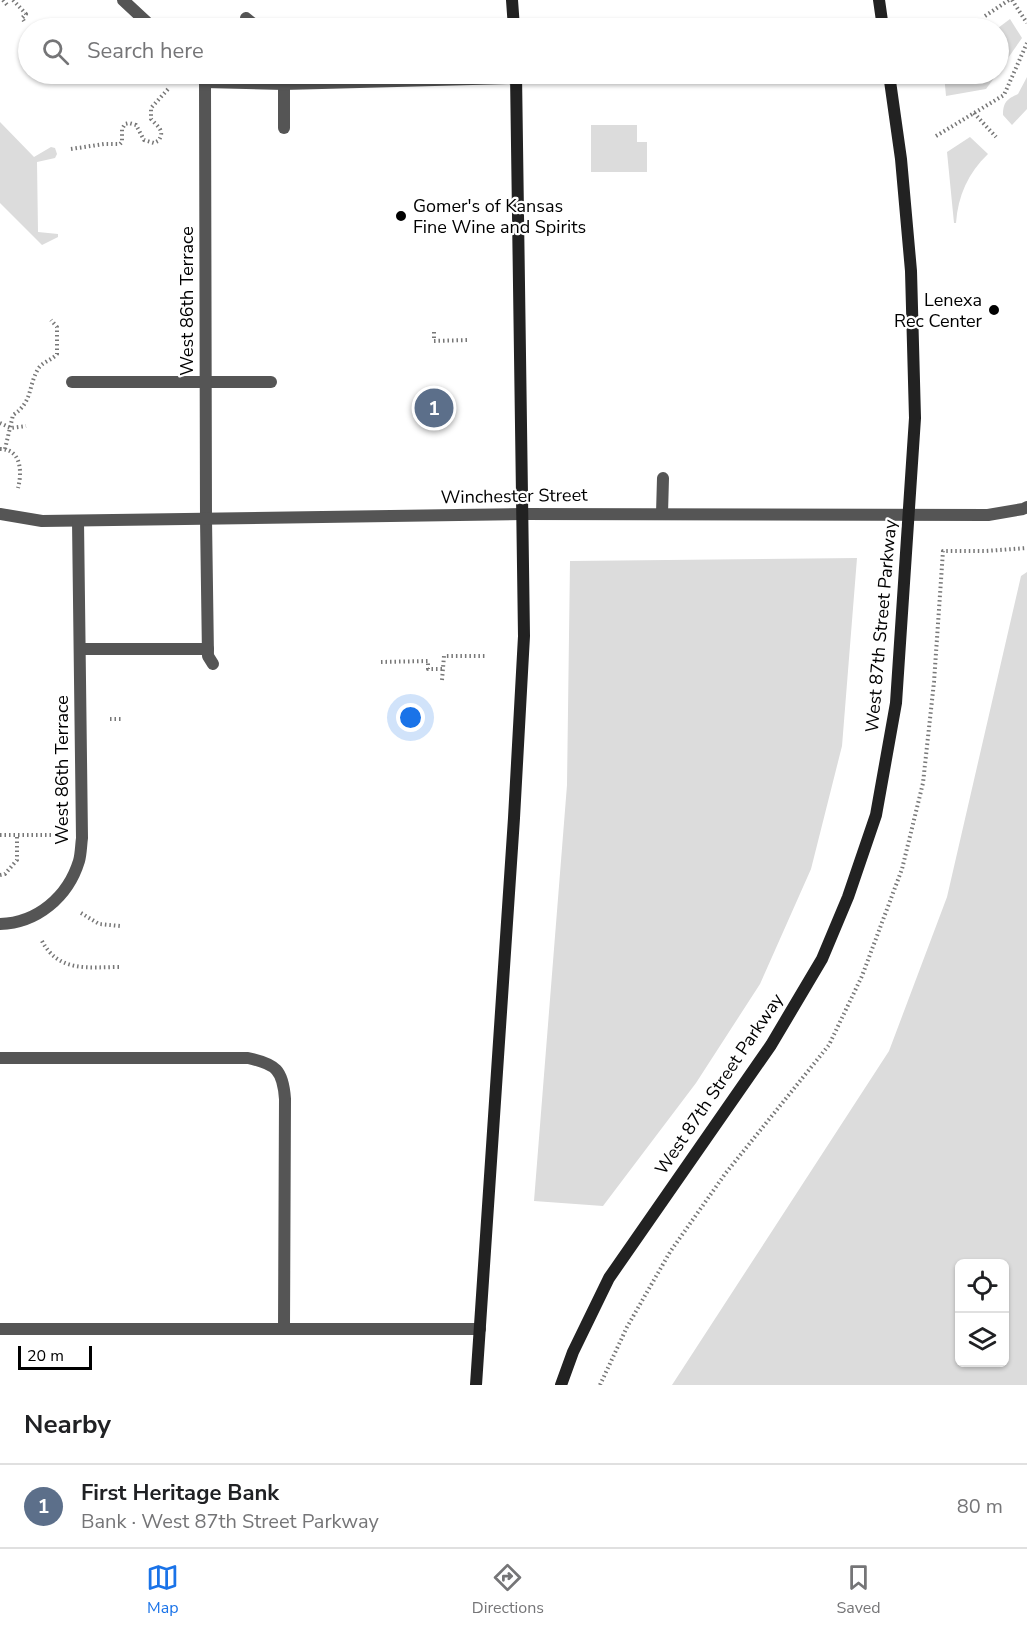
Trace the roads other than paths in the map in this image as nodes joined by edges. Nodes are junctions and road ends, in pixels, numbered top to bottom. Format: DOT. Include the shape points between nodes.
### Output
graph roads {
  1 [pos="123,0"];
  2 [pos="512,0"];
  3 [pos="879,0"];
  4 [pos="142,18"];
  5 [pos="513,18"];
  6 [pos="882,18"];
  7 [pos="201,84"];
  8 [pos="284,84"];
  9 [pos="516,84"];
  10 [pos="890,84"];
  11 [pos="284,128"];
  12 [pos="72,382"];
  13 [pos="271,382"];
  14 [pos="205,383"];
  15 [pos="663,478"];
  16 [pos="1027,507"];
  17 [pos="0,514"];
  18 [pos="522,514"];
  19 [pos="663,514"];
  20 [pos="909,514"];
  21 [pos="206,519"];
  22 [pos="78,521"];
  23 [pos="80,649"];
  24 [pos="208,649"];
  25 [pos="213,664"];
  26 [pos="0,924"];
  27 [pos="0,1058"];
  28 [pos="284,1328"];
  29 [pos="0,1329"];
  30 [pos="480,1329"];
  31 [pos="476,1385"];
  32 [pos="561,1385"];
  1 -- 4 [label="street"];
  2 -- 5 [label="main road"];
  3 -- 6 [label="main road"];
  7 -- 14 [label="street, West 86th Terrace"];
  8 -- 11 [label="street"];
  9 -- 18 [label="main road"];
  10 -- 20 [label="main road, West 87th Street Parkway" via="911,271 915,418"];
  12 -- 14 [label="street"];
  13 -- 14 [label="street"];
  14 -- 21 [label="street, West 86th Terrace"];
  15 -- 19 [label="street"];
  16 -- 20 [label="street, Winchester Street" via="988,515"];
  17 -- 22 [label="street, Winchester Street" via="42,521"];
  18 -- 19 [label="street, Winchester Street"];
  18 -- 21 [label="street, Winchester Street"];
  18 -- 30 [label="main road" via="524,636"];
  19 -- 20 [label="street, Winchester Street"];
  20 -- 32 [label="main road, West 87th Street Parkway" via="896,703 876,815 848,897 822,959 771,1045 609,1278"];
  21 -- 22 [label="street, Winchester Street"];
  21 -- 24 [label="street, West 86th Terrace"];
  22 -- 23 [label="street, West 86th Terrace"];
  23 -- 24 [label="street"];
  23 -- 26 [label="street, West 86th Terrace" via="79,861 69,883 52,904 35,917"];
  24 -- 25 [label="street, West 86th Terrace"];
  27 -- 28 [label="street" via="248,1058 275,1067 284,1081 285,1099"];
  28 -- 29 [label="street"];
  28 -- 30 [label="street"];
  30 -- 31 [label="main road"];
}
